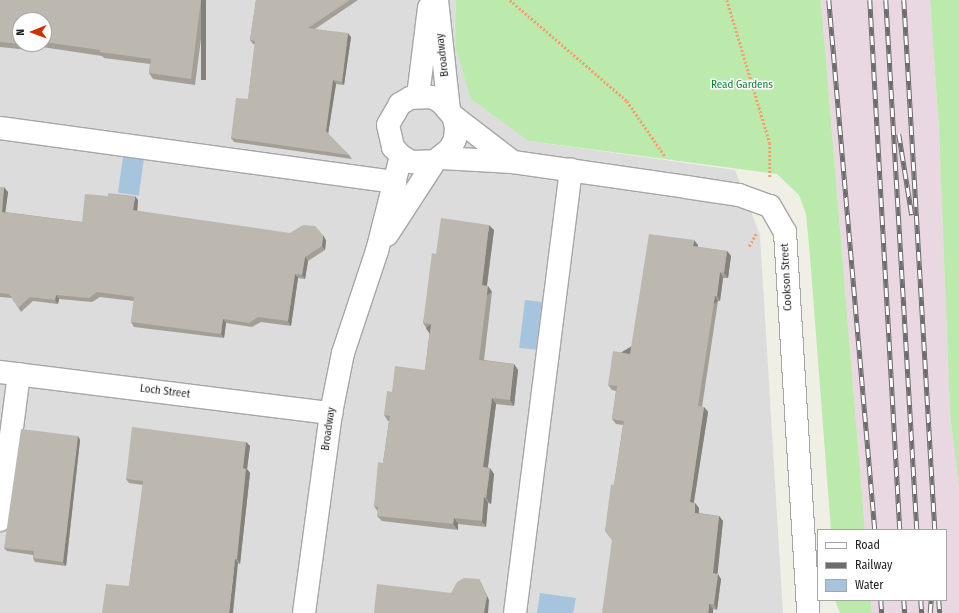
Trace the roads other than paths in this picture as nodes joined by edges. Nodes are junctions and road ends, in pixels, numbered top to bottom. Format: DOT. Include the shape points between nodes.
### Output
graph roads {
  1 [pos="430,0"];
  2 [pos="437,0"];
  3 [pos="418,96"];
  4 [pos="451,113"];
  5 [pos="0,128"];
  6 [pos="401,156"];
  7 [pos="438,160"];
  8 [pos="513,162"];
  9 [pos="571,170"];
  10 [pos="395,182"];
  11 [pos="377,251"];
  12 [pos="10,373"];
  13 [pos="331,413"];
  14 [pos="0,520"];
  15 [pos="304,613"];
  16 [pos="515,613"];
  17 [pos="808,613"];
  1 -- 3 [label="street, Broadway"];
  2 -- 4 [label="street, Broadway"];
  3 -- 4 [label="street" via="430,97"];
  3 -- 6 [label="street" via="400,104 388,125 393,147"];
  4 -- 7 [label="street, Broadway" via="456,127 455,139 450,150"];
  4 -- 8 [label="street"];
  5 -- 10 [label="street"];
  6 -- 7 [label="street" via="412,162"];
  6 -- 10 [label="street, Broadway"];
  7 -- 8 [label="street"];
  7 -- 11 [label="street, Broadway"];
  8 -- 9 [label="street"];
  9 -- 16 [label="street"];
  9 -- 17 [label="street, Cookson Street" via="739,194 770,206 785,232"];
  10 -- 11 [label="street, Broadway"];
  11 -- 13 [label="street, Broadway" via="343,352"];
  12 -- 13 [label="street, Loch Street"];
  12 -- 14 [label="street"];
  13 -- 15 [label="street, Broadway"];
}
